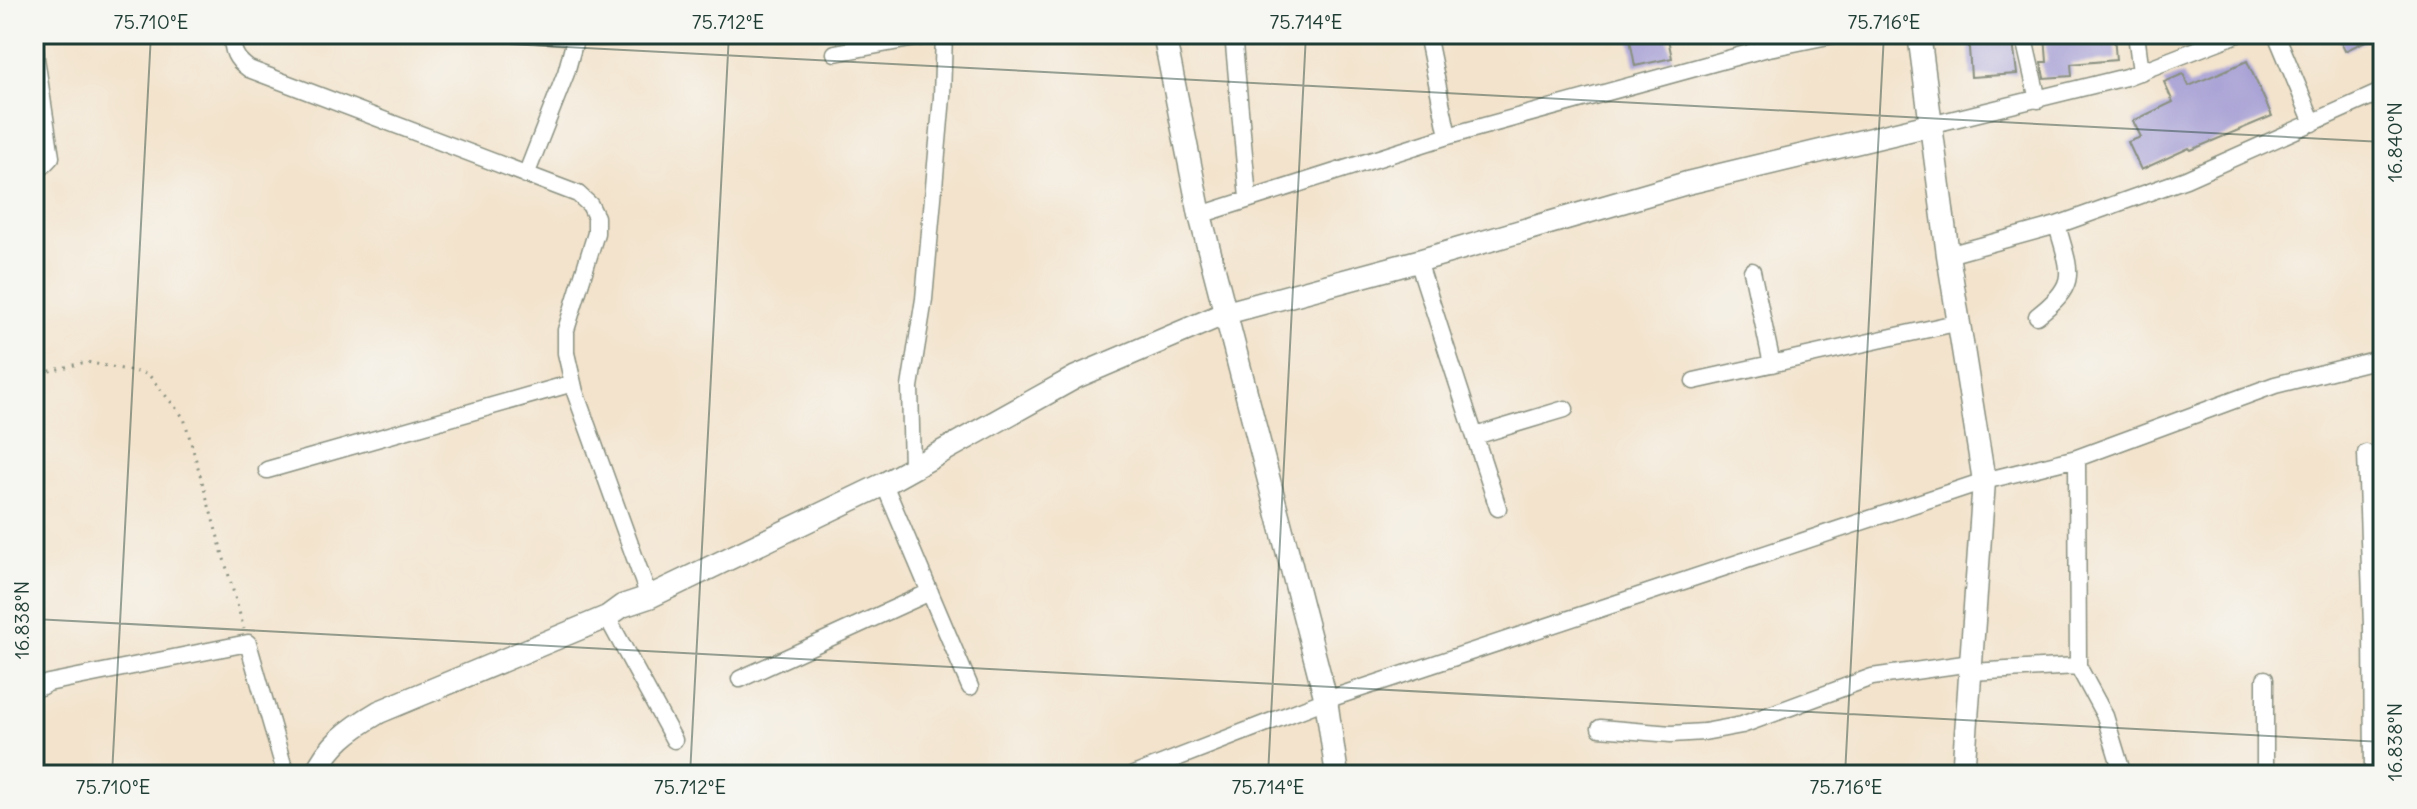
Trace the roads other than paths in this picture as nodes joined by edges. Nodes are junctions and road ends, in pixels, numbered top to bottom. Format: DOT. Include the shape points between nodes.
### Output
graph roads {
  1 [pos="232,34"];
  2 [pos="540,34"];
  3 [pos="937,34"];
  4 [pos="944,34"];
  5 [pos="1164,34"];
  6 [pos="1254,34"];
  7 [pos="1427,34"];
  8 [pos="1838,34"];
  9 [pos="1919,34"];
  10 [pos="2023,34"];
  11 [pos="2136,34"];
  12 [pos="2238,34"];
  13 [pos="2276,34"];
  14 [pos="578,35"];
  15 [pos="1234,36"];
  16 [pos="2218,38"];
  17 [pos="1762,42"];
  18 [pos="34,45"];
  19 [pos="835,53"];
  20 [pos="2141,72"];
  21 [pos="2383,91"];
  22 [pos="2038,100"];
  23 [pos="2313,123"];
  24 [pos="1930,125"];
  25 [pos="1448,136"];
  26 [pos="34,175"];
  27 [pos="526,175"];
  28 [pos="1248,198"];
  29 [pos="1200,215"];
  30 [pos="2057,225"];
  31 [pos="1948,255"];
  32 [pos="1418,261"];
  33 [pos="1752,271"];
  34 [pos="1226,313"];
  35 [pos="2037,316"];
  36 [pos="1960,322"];
  37 [pos="2383,358"];
  38 [pos="1772,364"];
  39 [pos="1694,381"];
  40 [pos="573,383"];
  41 [pos="1565,409"];
  42 [pos="1475,436"];
  43 [pos="2366,453"];
  44 [pos="2077,458"];
  45 [pos="912,468"];
  46 [pos="267,470"];
  47 [pos="1984,481"];
  48 [pos="884,484"];
  49 [pos="1498,508"];
  50 [pos="930,592"];
  51 [pos="649,597"];
  52 [pos="607,617"];
  53 [pos="2078,666"];
  54 [pos="1971,667"];
  55 [pos="740,679"];
  56 [pos="2265,679"];
  57 [pos="970,687"];
  58 [pos="34,690"];
  59 [pos="1326,700"];
  60 [pos="1600,728"];
  61 [pos="674,740"];
  62 [pos="286,775"];
  63 [pos="315,775"];
  64 [pos="1133,775"];
  65 [pos="1337,775"];
  66 [pos="1963,775"];
  67 [pos="2123,775"];
  68 [pos="2265,775"];
  69 [pos="2373,775"];
  1 -- 27 [label="street" via="233,51 249,69"];
  2 -- 14 [label="street"];
  3 -- 19 [label="street"];
  4 -- 45 [label="street" via="924,299 910,387"];
  5 -- 29 [label="street"];
  6 -- 15 [label="street"];
  7 -- 25 [label="street"];
  8 -- 17 [label="street"];
  9 -- 24 [label="street"];
  10 -- 22 [label="street"];
  11 -- 20 [label="street"];
  12 -- 16 [label="street"];
  13 -- 23 [label="street"];
  14 -- 27 [label="street"];
  15 -- 28 [label="street"];
  16 -- 20 [label="street"];
  17 -- 25 [label="street"];
  18 -- 26 [label="street" via="51,157"];
  20 -- 22 [label="street"];
  21 -- 23 [label="street"];
  22 -- 24 [label="street"];
  23 -- 30 [label="street" via="2186,179"];
  24 -- 31 [label="street"];
  24 -- 32 [label="street" via="1687,183"];
  25 -- 28 [label="street"];
  27 -- 40 [label="street" via="578,194 596,217 596,233 566,330"];
  28 -- 29 [label="street"];
  29 -- 34 [label="street"];
  30 -- 31 [label="street"];
  30 -- 35 [label="street" via="2067,287"];
  31 -- 36 [label="street"];
  32 -- 34 [label="street"];
  32 -- 42 [label="street"];
  33 -- 38 [label="street"];
  34 -- 45 [label="street" via="1076,377"];
  34 -- 59 [label="street"];
  36 -- 38 [label="street"];
  36 -- 47 [label="street"];
  37 -- 44 [label="street" via="2275,385"];
  38 -- 39 [label="street"];
  40 -- 46 [label="street"];
  40 -- 51 [label="street"];
  41 -- 42 [label="street"];
  42 -- 49 [label="street"];
  43 -- 69 [label="street"];
  44 -- 47 [label="street"];
  44 -- 53 [label="street"];
  45 -- 48 [label="street"];
  47 -- 54 [label="street"];
  47 -- 59 [label="street"];
  48 -- 50 [label="street"];
  48 -- 51 [label="street"];
  50 -- 55 [label="street"];
  50 -- 57 [label="street"];
  51 -- 52 [label="street"];
  52 -- 61 [label="street"];
  52 -- 63 [label="street" via="379,712 346,731 323,756"];
  53 -- 54 [label="street"];
  53 -- 67 [label="street" via="2105,716"];
  54 -- 60 [label="street" via="1872,677 1742,725 1704,732"];
  54 -- 66 [label="street"];
  56 -- 68 [label="street"];
  58 -- 62 [label="street" via="248,643"];
  59 -- 64 [label="street"];
  59 -- 65 [label="street"];
}
